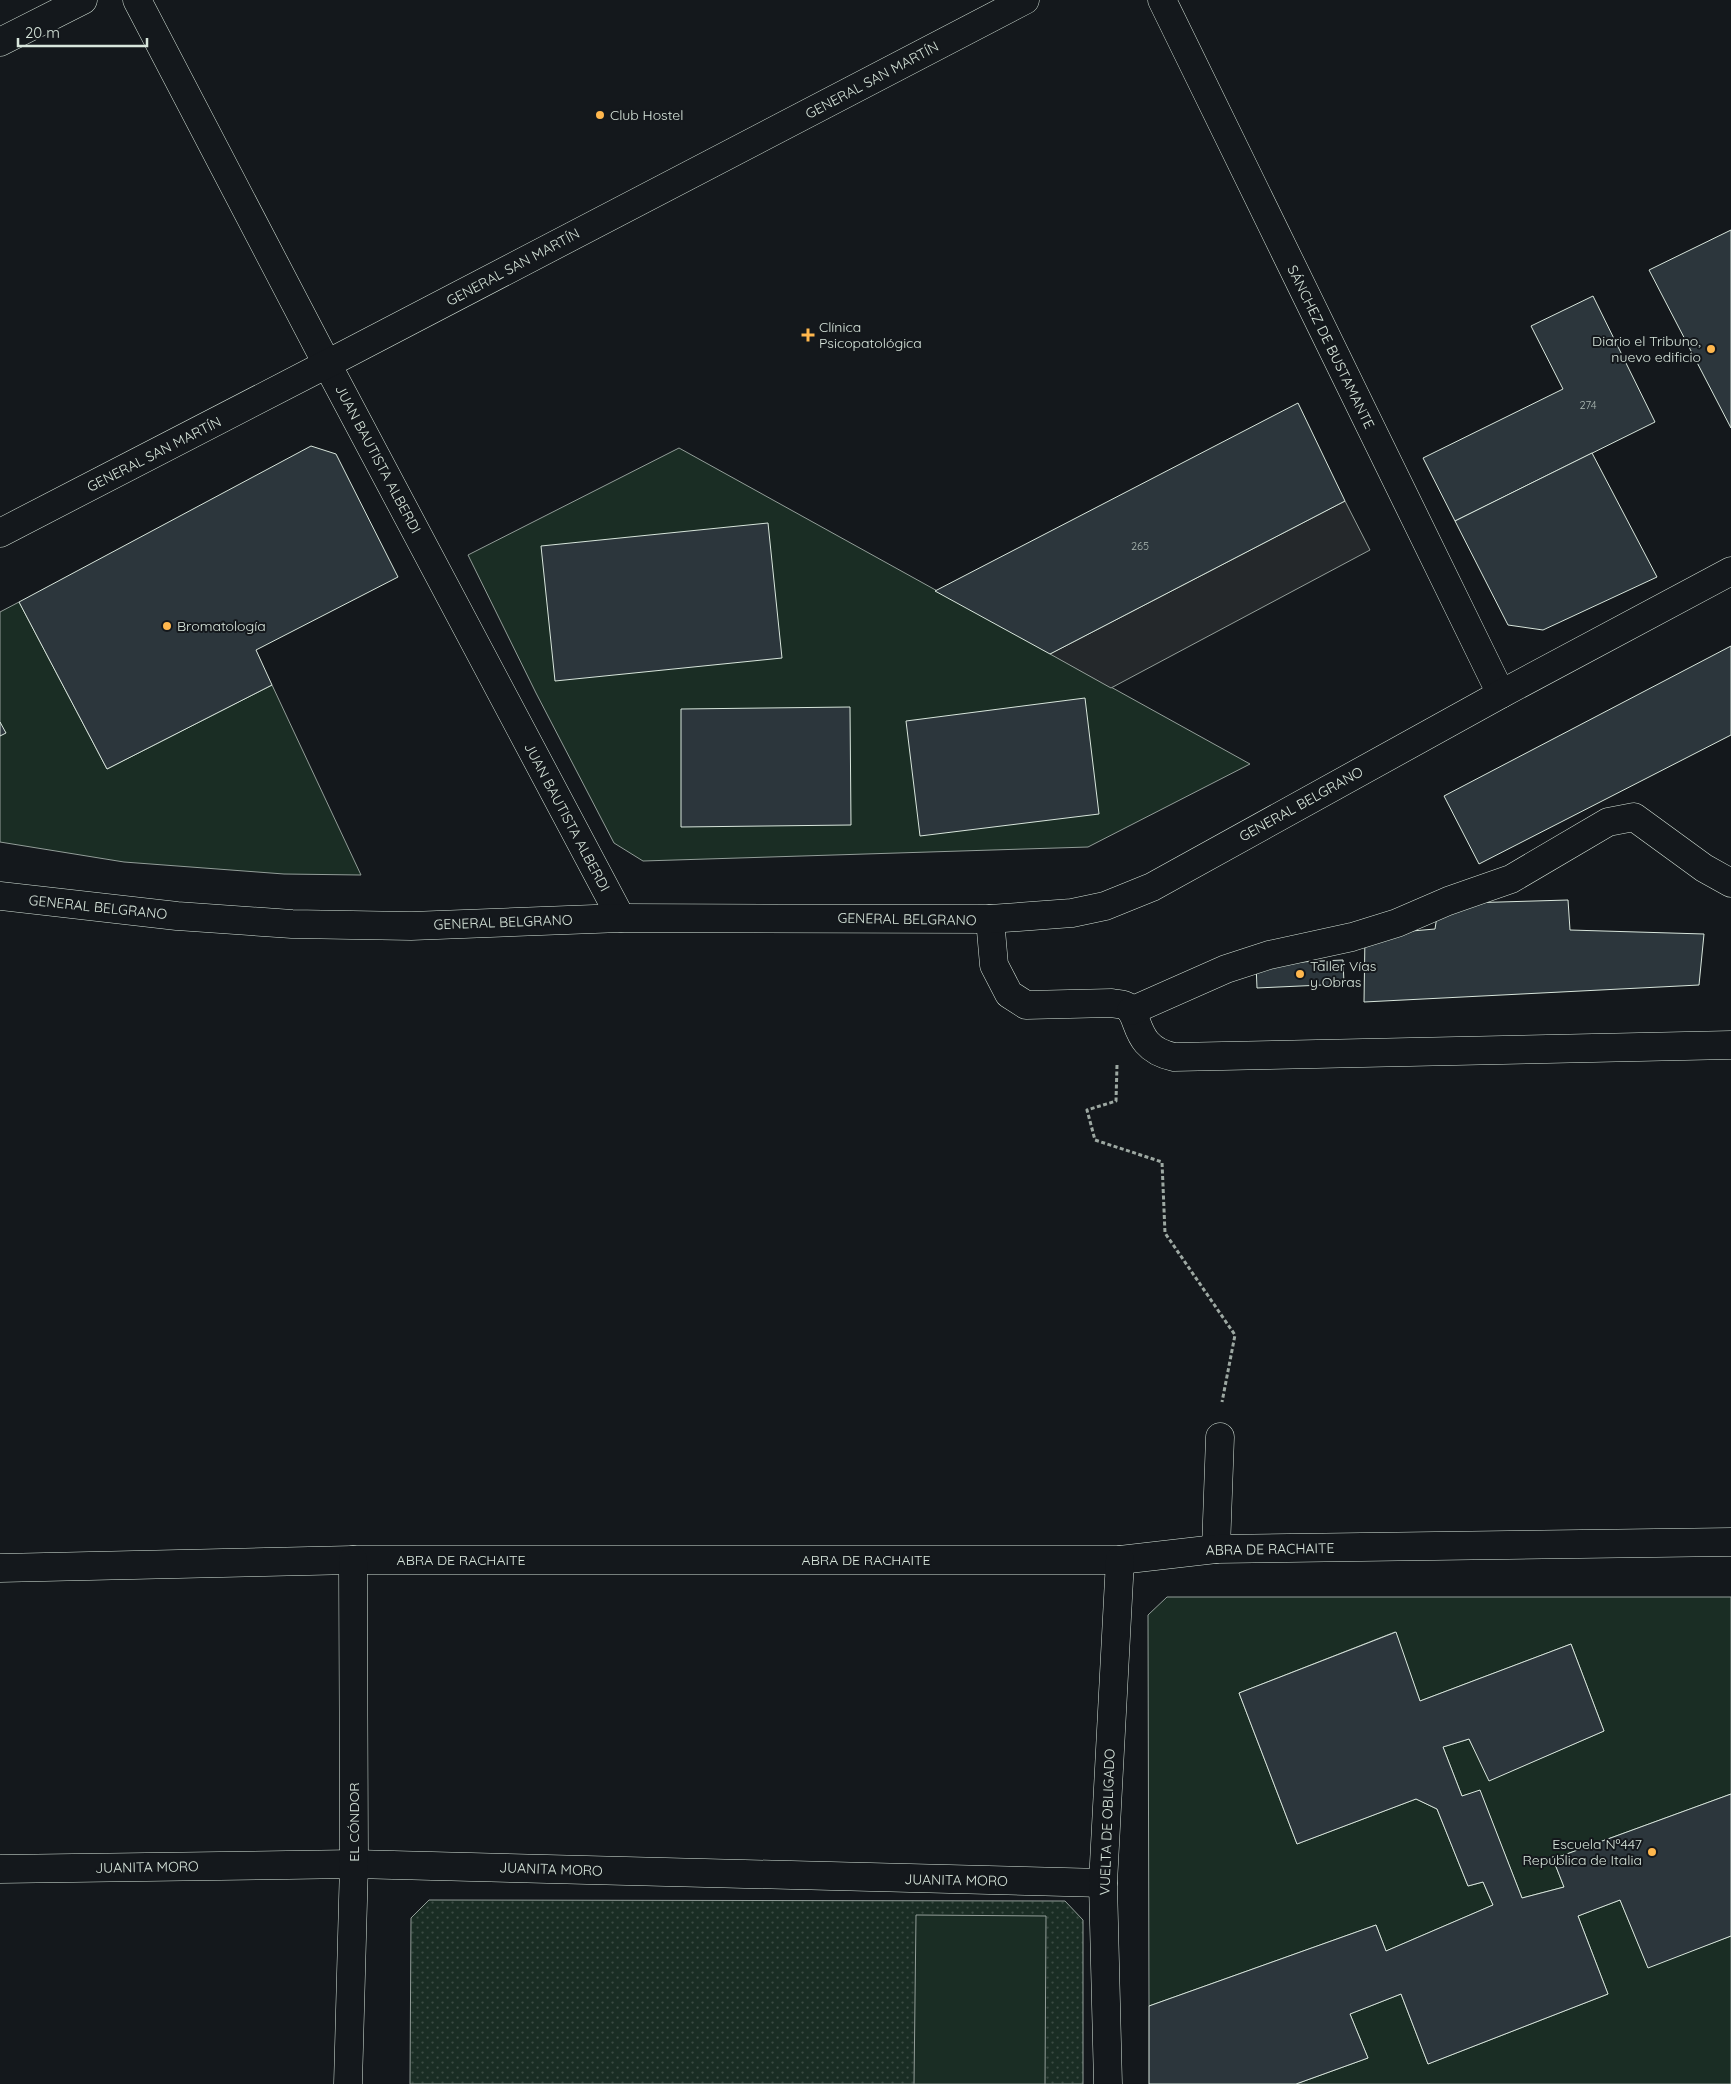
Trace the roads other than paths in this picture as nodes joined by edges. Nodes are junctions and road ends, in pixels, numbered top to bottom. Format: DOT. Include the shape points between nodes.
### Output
graph roads {
  1 [pos="83,0"];
  2 [pos="137,0"];
  3 [pos="1025,0"];
  4 [pos="1162,0"];
  5 [pos="0,42"];
  6 [pos="327,364"];
  7 [pos="0,533"];
  8 [pos="1731,570"];
  9 [pos="1501,694"];
  10 [pos="1731,882"];
  11 [pos="0,896"];
  12 [pos="621,918"];
  13 [pos="990,919"];
  14 [pos="1131,1011"];
  15 [pos="1731,1044"];
  16 [pos="1220,1437"];
  17 [pos="1731,1542"];
  18 [pos="1216,1549"];
  19 [pos="353,1560"];
  20 [pos="1120,1560"];
  21 [pos="0,1568"];
  22 [pos="354,1864"];
  23 [pos="0,1869"];
  24 [pos="1103,1883"];
  25 [pos="348,2084"];
  26 [pos="1108,2084"];
  1 -- 5 [label="street"];
  2 -- 6 [label="street, JUAN BAUTISTA ALBERDI"];
  3 -- 6 [label="street, GENERAL SAN MARTÍN"];
  4 -- 9 [label="street, SÁNCHEZ DE BUSTAMANTE"];
  6 -- 7 [label="street, GENERAL SAN MARTÍN"];
  6 -- 12 [label="street, JUAN BAUTISTA ALBERDI"];
  8 -- 9 [label="street, GENERAL BELGRANO"];
  9 -- 13 [label="street, GENERAL BELGRANO" via="1152,887 1105,906 1072,913"];
  10 -- 14 [label="street" via="1704,868 1634,817 1608,822 1511,879 1352,937 1226,969"];
  11 -- 12 [label="street, GENERAL BELGRANO" via="168,915 292,924 411,926"];
  12 -- 13 [label="street, GENERAL BELGRANO"];
  13 -- 14 [label="street" via="997,973 1009,994 1026,1006 1112,1003 1124,1005"];
  14 -- 15 [label="street" via="1141,1036 1149,1046 1174,1057"];
  16 -- 18 [label="street"];
  17 -- 18 [label="street, ABRA DE RACHAITE"];
  18 -- 20 [label="street, ABRA DE RACHAITE"];
  19 -- 20 [label="street, ABRA DE RACHAITE"];
  19 -- 21 [label="street, ABRA DE RACHAITE"];
  19 -- 22 [label="street, EL CÓNDOR"];
  20 -- 24 [label="street, VUELTA DE OBLIGADO"];
  22 -- 23 [label="street, JUANITA MORO"];
  22 -- 24 [label="street, JUANITA MORO"];
  22 -- 25 [label="street, EL CÓNDOR"];
  24 -- 26 [label="street, VUELTA DE OBLIGADO"];
}
